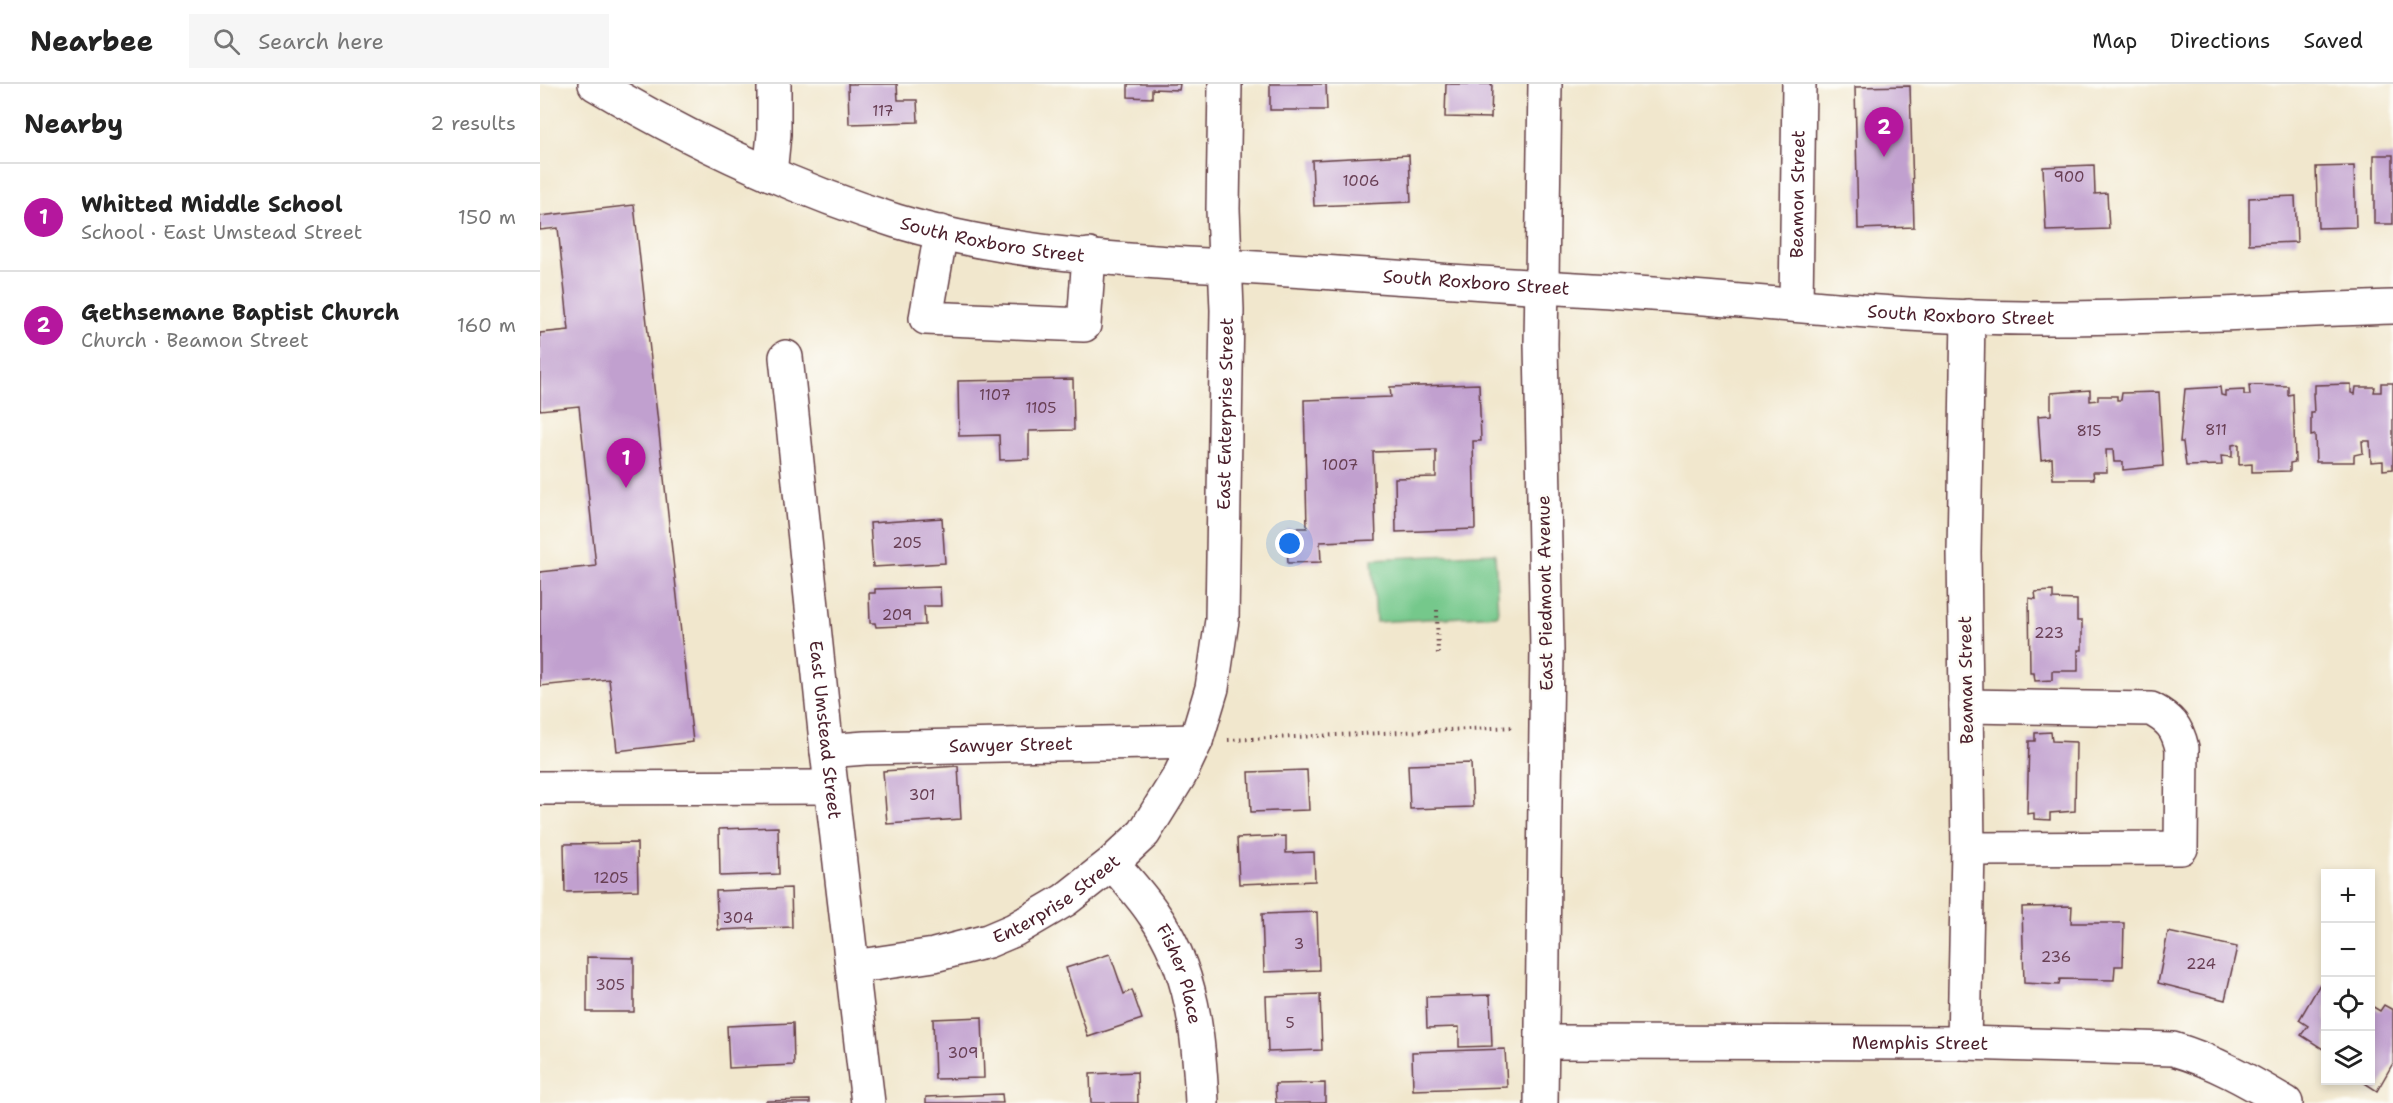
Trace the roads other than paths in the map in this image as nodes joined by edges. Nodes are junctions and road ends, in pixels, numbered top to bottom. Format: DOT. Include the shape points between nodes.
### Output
graph roads {
  1 [pos="595,84"];
  2 [pos="774,84"];
  3 [pos="1225,84"];
  4 [pos="1545,84"];
  5 [pos="1799,84"];
  6 [pos="770,174"];
  7 [pos="941,232"];
  8 [pos="1089,255"];
  9 [pos="1225,267"];
  10 [pos="1543,287"];
  11 [pos="1796,305"];
  12 [pos="2393,308"];
  13 [pos="1968,316"];
  14 [pos="786,357"];
  15 [pos="1966,706"];
  16 [pos="1212,741"];
  17 [pos="827,751"];
  18 [pos="832,787"];
  19 [pos="540,788"];
  20 [pos="1968,849"];
  21 [pos="1112,863"];
  22 [pos="854,968"];
  23 [pos="1542,1042"];
  24 [pos="1964,1043"];
  25 [pos="868,1103"];
  26 [pos="1202,1103"];
  27 [pos="1541,1103"];
  28 [pos="2286,1103"];
  1 -- 6 [label="street, South Roxboro Street" via="684,134"];
  2 -- 6 [label="street"];
  3 -- 9 [label="street, East Enterprise Street"];
  4 -- 10 [label="street, East Piedmont Avenue"];
  5 -- 11 [label="street, Beamon Street"];
  6 -- 7 [label="street, South Roxboro Street" via="880,215"];
  7 -- 8 [label="street, South Roxboro Street" via="1040,251"];
  7 -- 8 [label="street" via="926,318 1084,325"];
  8 -- 9 [label="street, South Roxboro Street"];
  9 -- 10 [label="street, South Roxboro Street"];
  9 -- 16 [label="street, East Enterprise Street" via="1222,620 1212,688"];
  10 -- 11 [label="street, South Roxboro Street"];
  10 -- 23 [label="street, East Piedmont Avenue" via="1547,650"];
  11 -- 13 [label="street, South Roxboro Street"];
  12 -- 13 [label="street, South Roxboro Street"];
  13 -- 15 [label="street, Beaman Street"];
  14 -- 17 [label="street, East Umstead Street"];
  15 -- 20 [label="street, Beaman Street"];
  15 -- 20 [label="street" via="2151,709 2166,717 2179,733 2182,748 2181,848"];
  16 -- 17 [label="street, Sawyer Street"];
  16 -- 21 [label="street, Enterprise Street" via="1180,775 1144,833"];
  17 -- 18 [label="street, East Umstead Street"];
  18 -- 19 [label="street"];
  18 -- 22 [label="street, East Umstead Street"];
  20 -- 24 [label="street, Beaman Street"];
  21 -- 22 [label="street, Enterprise Street" via="1065,900 988,941 934,955"];
  21 -- 26 [label="street, Fisher Place" via="1154,913 1179,961 1194,1008"];
  22 -- 25 [label="street, East Umstead Street"];
  23 -- 24 [label="street, Memphis Street"];
  23 -- 27 [label="street, East Piedmont Avenue"];
  24 -- 28 [label="street, Memphis Street" via="2173,1049 2227,1069"];
}
